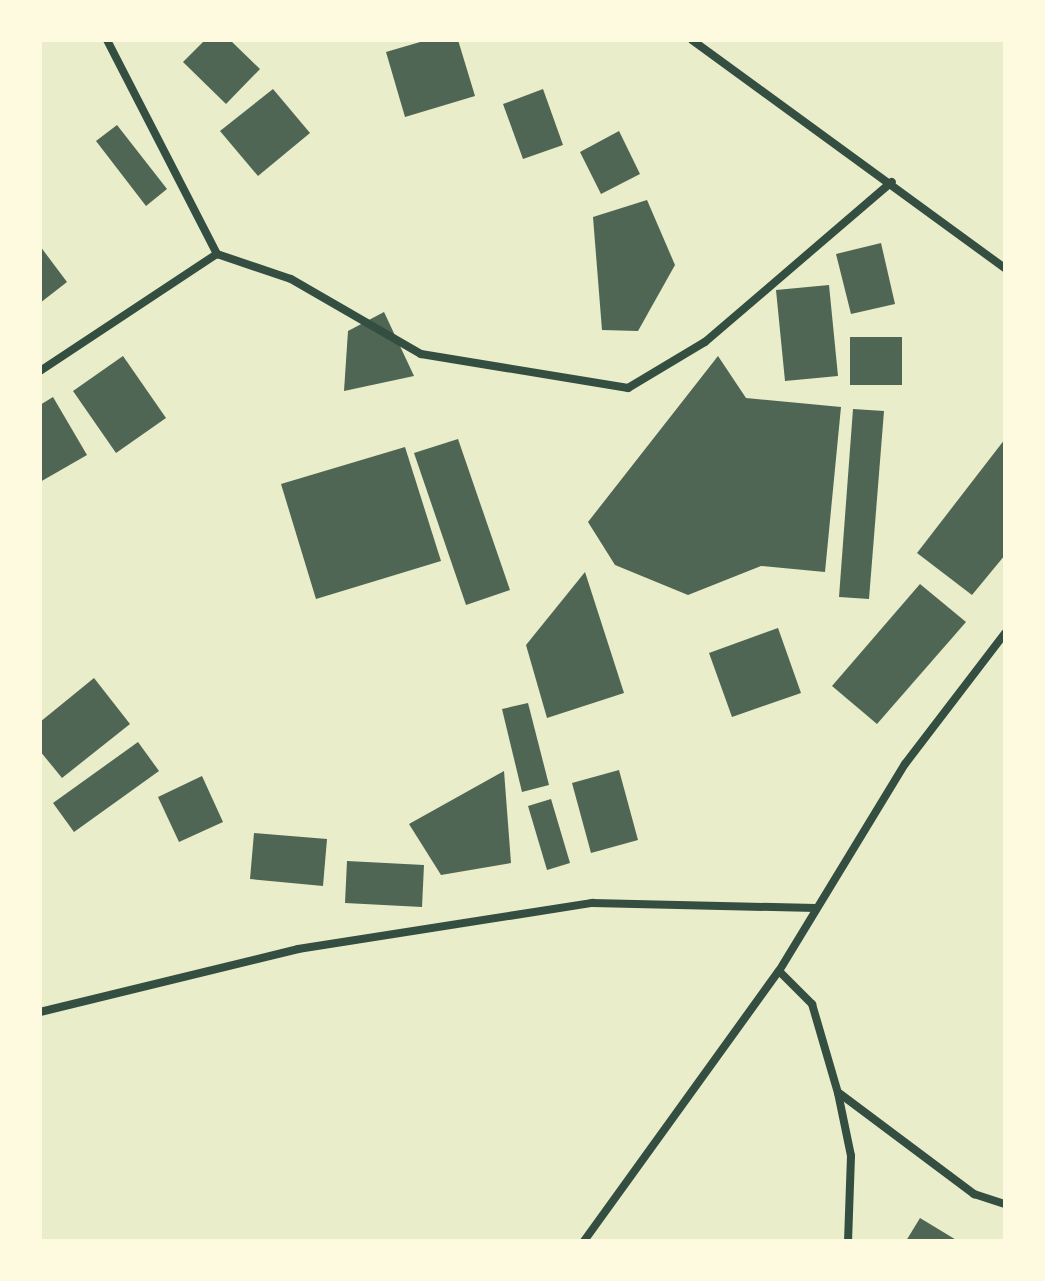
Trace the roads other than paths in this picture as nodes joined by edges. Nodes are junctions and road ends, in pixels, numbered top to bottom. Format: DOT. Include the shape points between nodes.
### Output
graph roads {
  1 [pos="107,40"];
  2 [pos="692,40"];
  3 [pos="892,182"];
  4 [pos="217,254"];
  5 [pos="1005,268"];
  6 [pos="40,371"];
  7 [pos="1005,633"];
  8 [pos="816,908"];
  9 [pos="779,971"];
  10 [pos="40,1012"];
  11 [pos="838,1093"];
  12 [pos="1005,1204"];
  13 [pos="584,1241"];
  14 [pos="848,1241"];
  1 -- 4 [label="street"];
  2 -- 3 [label="street"];
  3 -- 4 [label="street" via="705,342 628,388 421,354 291,279"];
  3 -- 5 [label="street"];
  4 -- 6 [label="street"];
  7 -- 8 [label="street" via="905,764"];
  8 -- 9 [label="street"];
  8 -- 10 [label="street" via="592,903 298,949"];
  9 -- 11 [label="street" via="812,1004"];
  9 -- 13 [label="street"];
  11 -- 12 [label="street" via="974,1194"];
  11 -- 14 [label="street" via="851,1156"];
}
